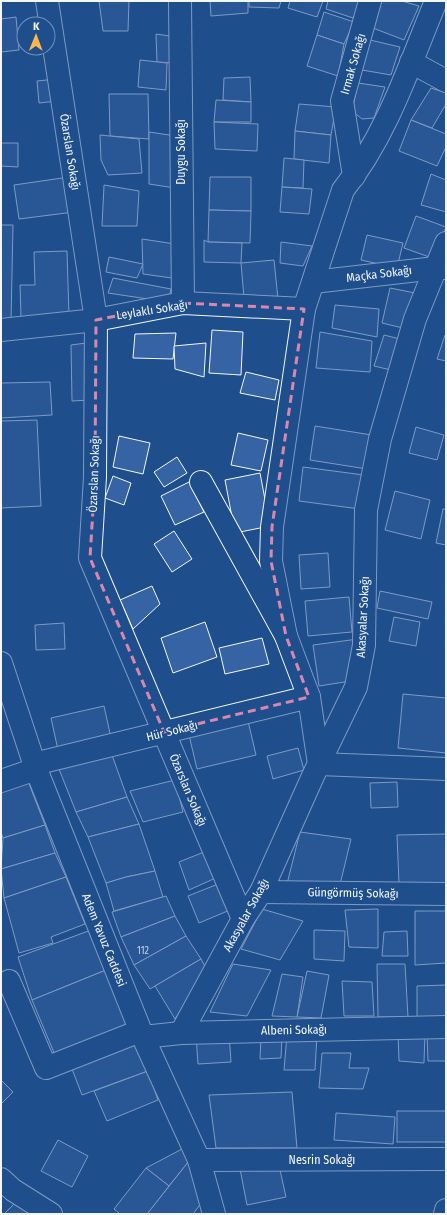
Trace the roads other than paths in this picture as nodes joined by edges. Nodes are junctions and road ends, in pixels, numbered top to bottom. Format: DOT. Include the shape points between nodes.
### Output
graph roads {
  1 [pos="47,1"];
  2 [pos="180,1"];
  3 [pos="370,1"];
  4 [pos="436,1"];
  5 [pos="411,62"];
  6 [pos="446,81"];
  7 [pos="354,176"];
  8 [pos="446,243"];
  9 [pos="441,268"];
  10 [pos="312,282"];
  11 [pos="183,303"];
  12 [pos="304,309"];
  13 [pos="96,320"];
  14 [pos="1,330"];
  15 [pos="201,482"];
  16 [pos="286,636"];
  17 [pos="1,663"];
  18 [pos="309,697"];
  19 [pos="164,732"];
  20 [pos="319,764"];
  21 [pos="35,766"];
  22 [pos="446,769"];
  23 [pos="1,781"];
  24 [pos="261,892"];
  25 [pos="446,894"];
  26 [pos="243,919"];
  27 [pos="9,981"];
  28 [pos="446,1027"];
  29 [pos="181,1033"];
  30 [pos="142,1034"];
  31 [pos="446,1159"];
  32 [pos="199,1160"];
  33 [pos="1,1179"];
  34 [pos="446,1210"];
  35 [pos="51,1214"];
  36 [pos="214,1214"];
  37 [pos="445,1214"];
  1 -- 13 [label="street, Özarslan Sokağı"];
  2 -- 11 [label="street, Duygu Sokağı"];
  3 -- 7 [label="street, Irmak Sokağı" via="342,101"];
  4 -- 5 [label="street"];
  5 -- 6 [label="street"];
  5 -- 7 [label="street" via="387,121"];
  7 -- 10 [label="street" via="343,190"];
  8 -- 9 [label="street, Akasyalar Sokağı"];
  9 -- 10 [label="street, Maçka Sokağı"];
  9 -- 20 [label="street, Akasyalar Sokağı" via="415,319 378,446 366,510 364,645 356,687"];
  10 -- 12 [label="street"];
  11 -- 12 [label="street, Leylaklı Sokağı"];
  11 -- 13 [label="street, Leylaklı Sokağı"];
  12 -- 16 [label="street" via="272,527 271,561"];
  13 -- 14 [label="street, Leylaklı Sokağı"];
  13 -- 19 [label="street, Özarslan Sokağı" via="95,477 90,558"];
  15 -- 16 [label="street"];
  16 -- 18 [label="street"];
  17 -- 21 [label="street, Adem Yavuz Caddesi"];
  18 -- 19 [label="street, Hür Sokağı"];
  18 -- 20 [label="street"];
  19 -- 21 [label="street, Hür Sokağı"];
  19 -- 26 [label="street, Özarslan Sokağı"];
  20 -- 22 [label="street"];
  20 -- 24 [label="street, Akasyalar Sokağı"];
  21 -- 23 [label="street, Hür Sokağı"];
  21 -- 30 [label="street, Adem Yavuz Caddesi"];
  24 -- 25 [label="street, Güngörmüş Sokağı"];
  24 -- 26 [label="street, Akasyalar Sokağı"];
  26 -- 29 [label="street, Akasyalar Sokağı"];
  27 -- 30 [label="street, Albeni Sokağı" via="46,1068"];
  28 -- 29 [label="street, Albeni Sokağı"];
  29 -- 30 [label="street, Albeni Sokağı"];
  30 -- 32 [label="street, Adem Yavuz Caddesi"];
  31 -- 32 [label="street, Nesrin Sokağı"];
  32 -- 36 [label="street, Adem Yavuz Caddesi"];
  33 -- 35 [label="street" via="13,1190"];
  34 -- 37 [label="street"];
}
